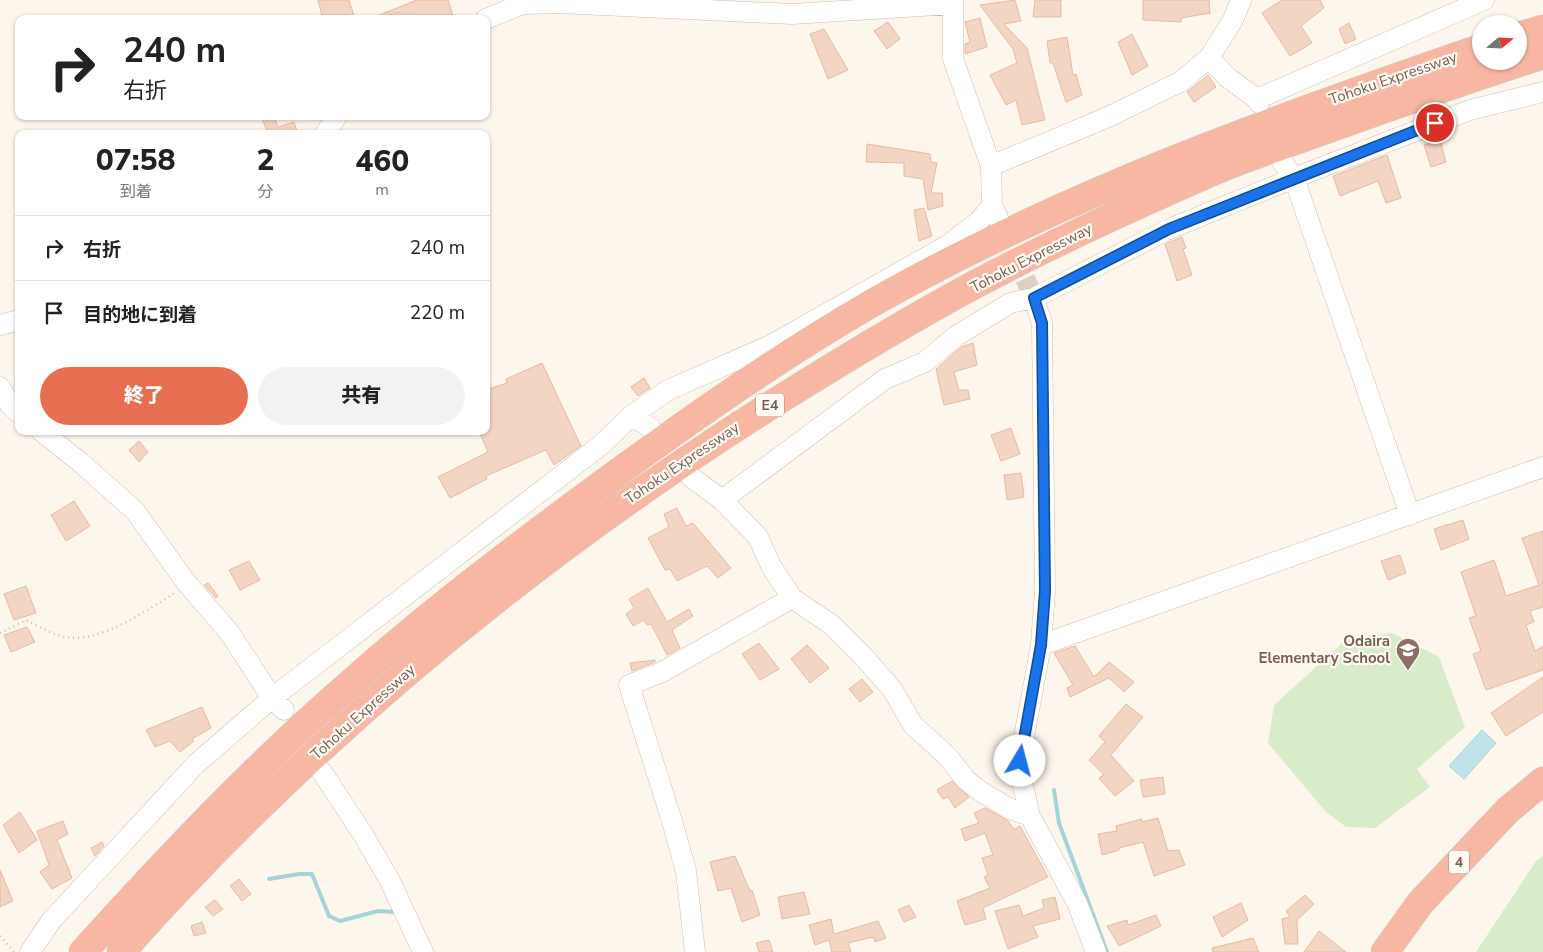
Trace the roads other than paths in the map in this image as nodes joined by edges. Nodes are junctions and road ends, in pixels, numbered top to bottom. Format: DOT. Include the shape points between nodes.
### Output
graph roads {
  1 [pos="1241,0"];
  2 [pos="1484,0"];
  3 [pos="953,2"];
  4 [pos="691,5"];
  5 [pos="490,17"];
  6 [pos="1543,29"];
  7 [pos="1528,33"];
  8 [pos="1472,51"];
  9 [pos="1543,55"];
  10 [pos="1209,58"];
  11 [pos="1543,92"];
  12 [pos="991,166"];
  13 [pos="1289,170"];
  14 [pos="1034,298"];
  15 [pos="15,321"];
  16 [pos="0,325"];
  17 [pos="0,387"];
  18 [pos="15,409"];
  19 [pos="631,416"];
  20 [pos="650,427"];
  21 [pos="46,435"];
  22 [pos="1543,468"];
  23 [pos="691,477"];
  24 [pos="722,500"];
  25 [pos="1410,515"];
  26 [pos="792,598"];
  27 [pos="1041,645"];
  28 [pos="278,704"];
  29 [pos="322,772"];
  30 [pos="1543,781"];
  31 [pos="1030,816"];
  32 [pos="30,952"];
  33 [pos="82,952"];
  34 [pos="121,952"];
  35 [pos="423,952"];
  36 [pos="695,952"];
  37 [pos="1096,952"];
  38 [pos="1385,952"];
  1 -- 10 [label="street" via="1233,20"];
  2 -- 10 [label="street" via="1258,101"];
  3 -- 4 [label="street" via="792,14"];
  3 -- 12 [label="street" via="953,60"];
  4 -- 5 [label="street" via="522,4"];
  6 -- 7 [label="highway"];
  8 -- 33 [label="highway, Tohoku Expressway / E4" via="1194,150 1090,194 872,303 746,382 504,557 349,684 238,788"];
  9 -- 34 [label="highway, Tohoku Expressway / E4" via="1444,86 1218,170 1102,222 995,274 878,339 739,424 607,514 422,659 243,823"];
  10 -- 12 [label="street" via="1180,82 1155,95"];
  11 -- 13 [label="street" via="1470,110"];
  12 -- 19 [label="street" via="996,215 978,222 948,245 771,345 668,390"];
  13 -- 14 [label="street"];
  13 -- 25 [label="street"];
  14 -- 24 [label="street" via="1010,303 956,336 925,362 885,379"];
  14 -- 27 [label="street" via="1042,323 1045,591"];
  15 -- 16 [label="street"];
  17 -- 18 [label="street"];
  19 -- 20 [label="street"];
  19 -- 28 [label="street" via="601,445"];
  21 -- 28 [label="street" via="135,511 229,632"];
  22 -- 25 [label="street"];
  23 -- 24 [label="street"];
  24 -- 26 [label="street" via="758,537 771,566"];
  25 -- 27 [label="street"];
  26 -- 31 [label="street" via="832,625 861,654 892,689 913,725 948,757 966,780 1008,808"];
  26 -- 36 [label="street" via="662,672 629,685 686,871"];
  27 -- 31 [label="street" via="1020,761"];
  28 -- 32 [label="street" via="196,764 51,921"];
  29 -- 35 [label="street" via="390,881"];
  30 -- 38 [label="highway, 4" via="1508,810 1421,902"];
  31 -- 37 [label="street" via="1077,903"];
}
